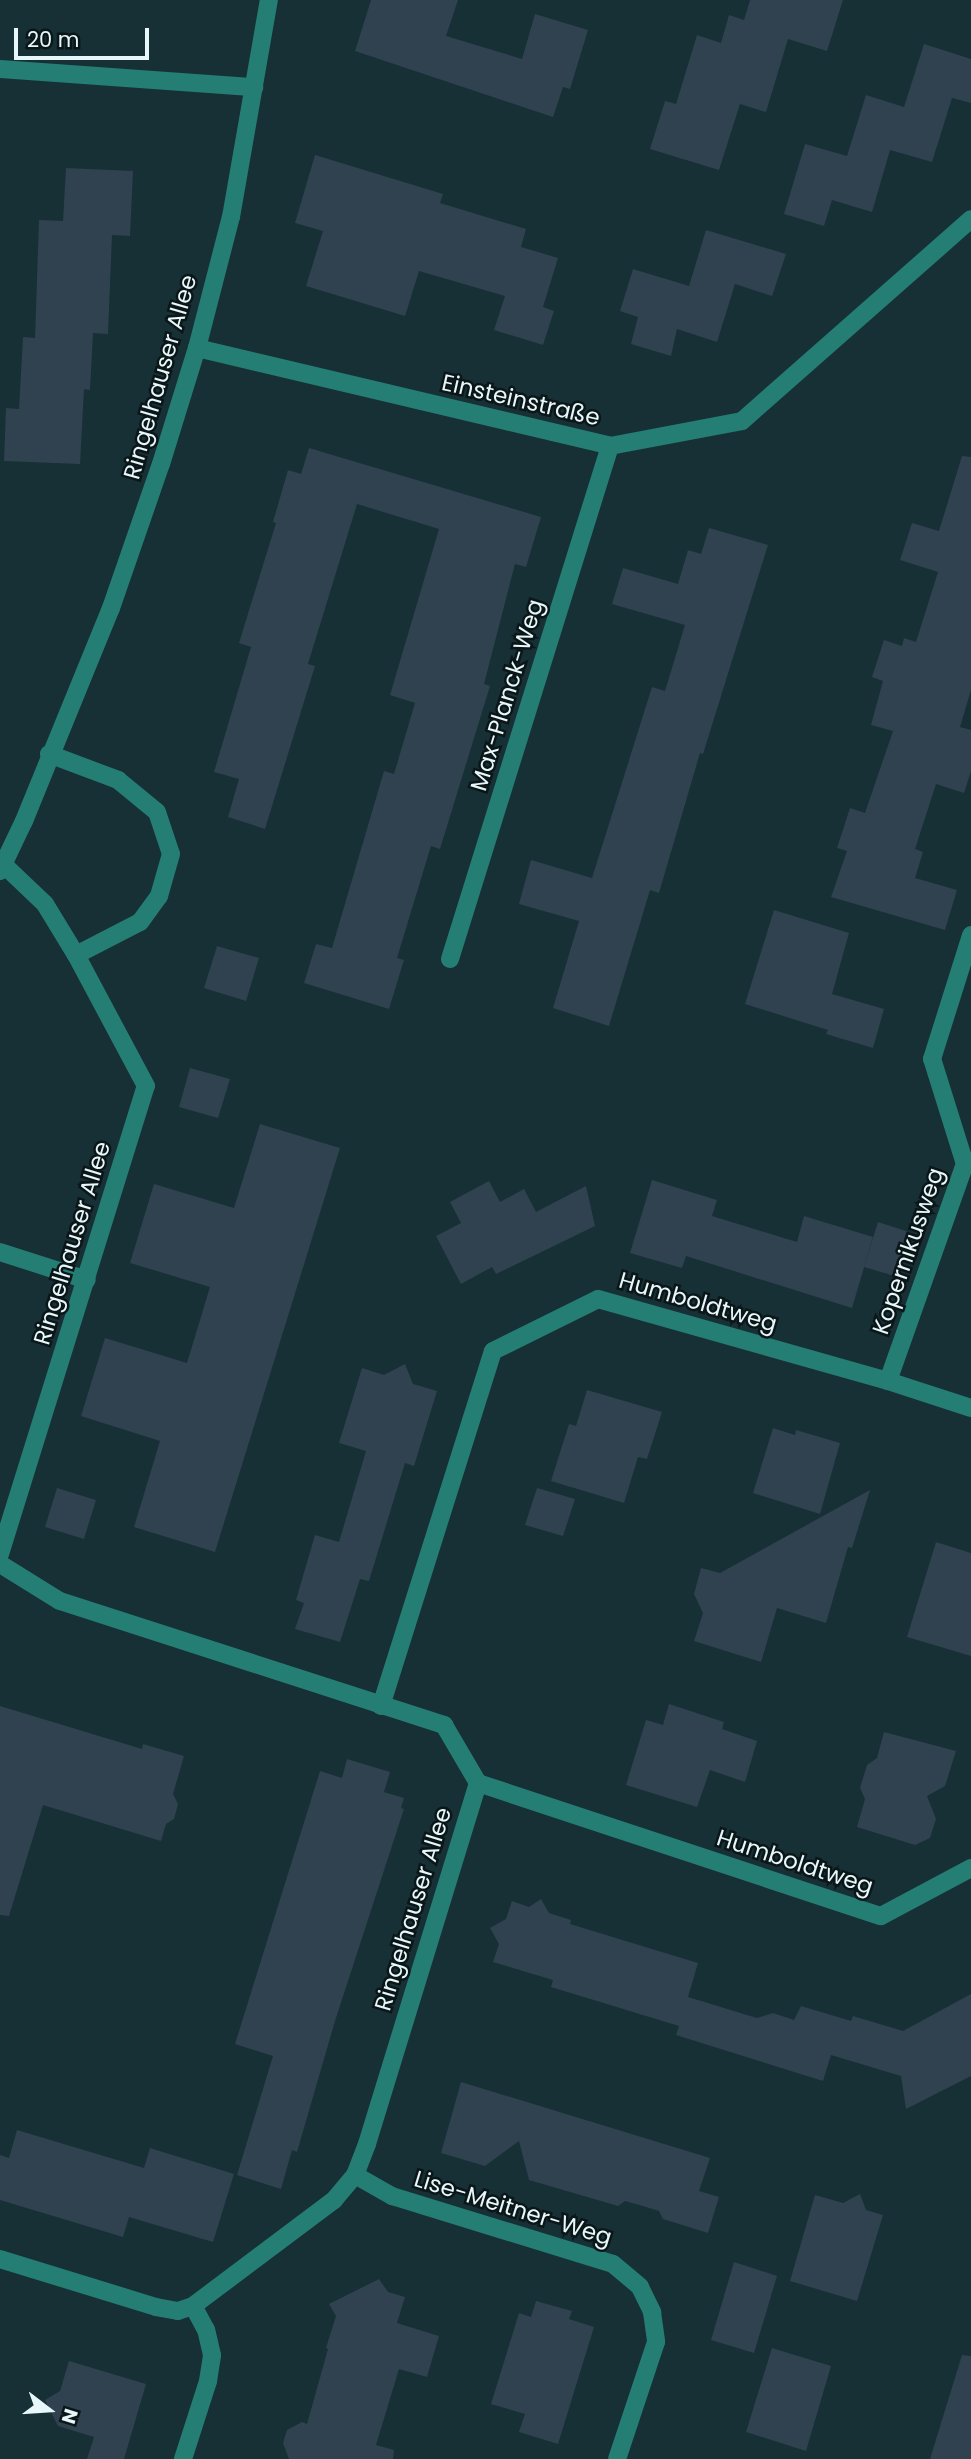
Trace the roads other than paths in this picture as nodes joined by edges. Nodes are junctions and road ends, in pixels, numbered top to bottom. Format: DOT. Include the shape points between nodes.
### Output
graph roads {
  1 [pos="269,0"];
  2 [pos="0,69"];
  3 [pos="254,87"];
  4 [pos="971,219"];
  5 [pos="197,348"];
  6 [pos="610,446"];
  7 [pos="49,754"];
  8 [pos="2,868"];
  9 [pos="971,935"];
  10 [pos="76,955"];
  11 [pos="450,959"];
  12 [pos="0,1252"];
  13 [pos="87,1280"];
  14 [pos="888,1381"];
  15 [pos="971,1408"];
  16 [pos="0,1555"];
  17 [pos="0,1564"];
  18 [pos="381,1706"];
  19 [pos="478,1783"];
  20 [pos="971,1868"];
  21 [pos="355,2175"];
  22 [pos="0,2259"];
  23 [pos="193,2306"];
  24 [pos="183,2459"];
  25 [pos="617,2459"];
  1 -- 3 [label="street, Ringelhauser Allee"];
  2 -- 3 [label="street"];
  3 -- 5 [label="street, Ringelhauser Allee" via="230,217"];
  4 -- 6 [label="street, Einsteinstraße" via="742,421"];
  5 -- 6 [label="street, Einsteinstraße"];
  5 -- 7 [label="street, Ringelhauser Allee" via="111,608"];
  6 -- 11 [label="street, Max-Planck-Weg"];
  7 -- 8 [label="street, Ringelhauser Allee"];
  7 -- 10 [label="street" via="118,780 157,812 171,854 159,897 140,922"];
  8 -- 10 [label="street, Ringelhauser Allee" via="45,904"];
  9 -- 14 [label="street, Kopernikusweg" via="932,1059 965,1164"];
  10 -- 13 [label="street, Ringelhauser Allee" via="146,1086"];
  12 -- 13 [label="street"];
  13 -- 16 [label="street, Ringelhauser Allee"];
  14 -- 15 [label="street, Humboldtweg"];
  14 -- 18 [label="street, Humboldtweg" via="597,1299 493,1351"];
  17 -- 18 [label="street" via="61,1601"];
  18 -- 19 [label="street" via="444,1725"];
  19 -- 20 [label="street, Humboldtweg" via="881,1916"];
  19 -- 21 [label="street, Ringelhauser Allee"];
  21 -- 23 [label="street, Ringelhauser Allee" via="334,2200"];
  21 -- 25 [label="street, Lise-Meitner-Weg" via="392,2196 614,2264 640,2287 652,2312 656,2342"];
  22 -- 23 [label="street" via="156,2307 178,2311"];
  23 -- 24 [label="street" via="212,2355"];
}
